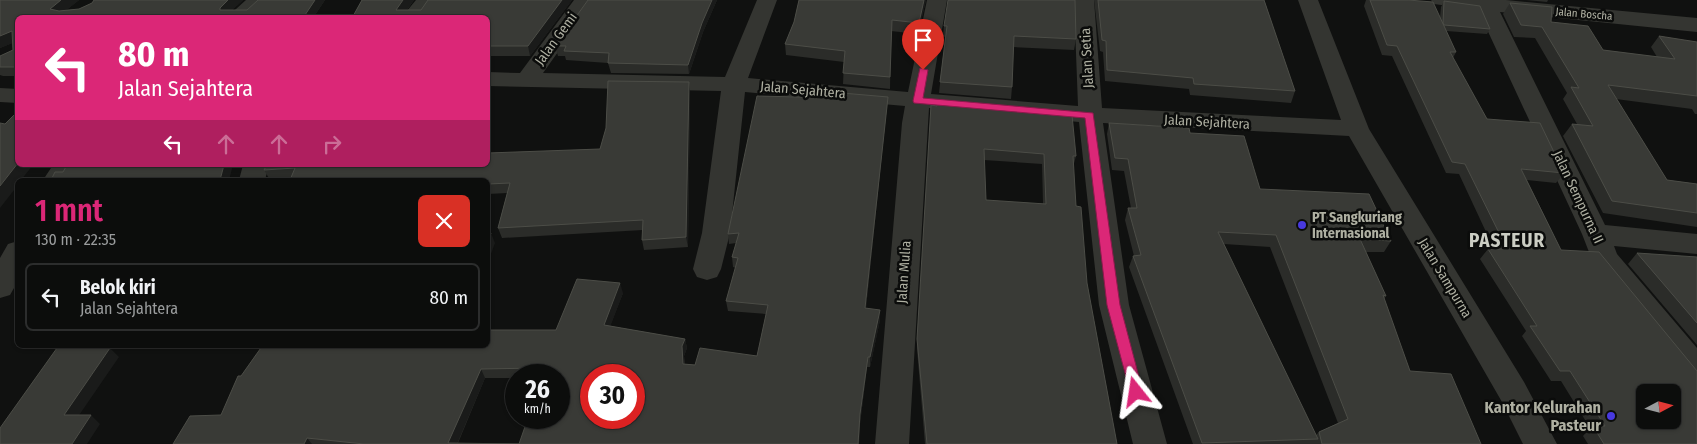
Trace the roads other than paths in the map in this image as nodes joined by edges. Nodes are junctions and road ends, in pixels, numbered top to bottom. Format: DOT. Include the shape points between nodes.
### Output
graph roads {
  1 [pos="259,0"];
  2 [pos="427,0"];
  3 [pos="585,0"];
  4 [pos="767,0"];
  5 [pos="937,0"];
  6 [pos="1084,0"];
  7 [pos="1308,0"];
  8 [pos="1441,0"];
  9 [pos="1659,0"];
  10 [pos="1486,5"];
  11 [pos="240,15"];
  12 [pos="413,15"];
  13 [pos="1598,15"];
  14 [pos="1687,24"];
  15 [pos="1697,46"];
  16 [pos="528,78"];
  17 [pos="490,79"];
  18 [pos="734,84"];
  19 [pos="0,95"];
  20 [pos="15,96"];
  21 [pos="918,101"];
  22 [pos="1090,115"];
  23 [pos="1357,130"];
  24 [pos="65,167"];
  25 [pos="57,178"];
  26 [pos="1596,234"];
  27 [pos="1697,244"];
  28 [pos="15,257"];
  29 [pos="707,269"];
  30 [pos="0,287"];
  31 [pos="1697,370"];
  32 [pos="892,444"];
  33 [pos="1150,444"];
  34 [pos="1540,444"];
  1 -- 11 [label="street"];
  2 -- 12 [label="street"];
  3 -- 16 [label="street, Jalan Gemi"];
  4 -- 18 [label="street"];
  5 -- 21 [label="street, Jalan Mulia"];
  6 -- 22 [label="street, Jalan Setia"];
  7 -- 23 [label="street, Jalan Sampurna"];
  8 -- 10 [label="street, Jalan Boscha"];
  9 -- 14 [label="street"];
  10 -- 13 [label="street, Jalan Boscha"];
  10 -- 26 [label="street, Jalan Sempurna II"];
  13 -- 14 [label="street, Jalan Boscha"];
  13 -- 15 [label="street" via="1628,32"];
  16 -- 17 [label="street, Jalan Sejahtera"];
  16 -- 18 [label="street, Jalan Sejahtera"];
  18 -- 21 [label="street, Jalan Sejahtera"];
  18 -- 29 [label="street" via="716,233"];
  19 -- 20 [label="street"];
  21 -- 22 [label="street, Jalan Sejahtera"];
  21 -- 32 [label="street, Jalan Mulia"];
  22 -- 23 [label="street, Jalan Sejahtera"];
  22 -- 33 [label="street, Jalan Setia" via="1114,305"];
  23 -- 34 [label="street, Jalan Sampurna" via="1513,392"];
  24 -- 25 [label="street"];
  26 -- 27 [label="street"];
  26 -- 31 [label="street, Jalan Sempurna II" via="1604,258"];
  28 -- 30 [label="street"];
}
